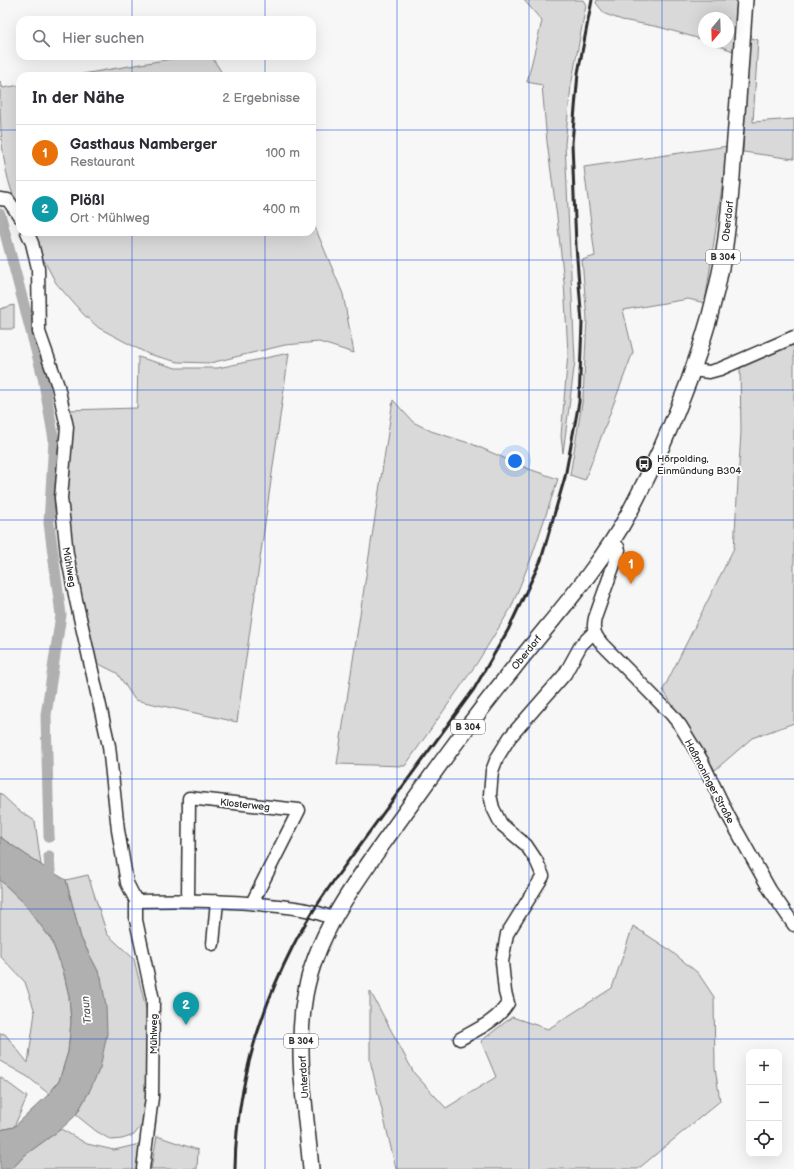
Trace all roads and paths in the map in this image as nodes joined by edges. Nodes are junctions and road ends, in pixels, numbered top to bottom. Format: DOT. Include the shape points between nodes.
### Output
graph roads {
  1 [pos="745,0"];
  2 [pos="4,199"];
  3 [pos="16,212"];
  4 [pos="29,236"];
  5 [pos="794,337"];
  6 [pos="692,370"];
  7 [pos="611,542"];
  8 [pos="594,632"];
  9 [pos="188,900"];
  10 [pos="136,901"];
  11 [pos="218,901"];
  12 [pos="252,903"];
  13 [pos="334,919"];
  14 [pos="794,926"];
  15 [pos="213,944"];
  16 [pos="460,1040"];
  17 [pos="143,1169"];
  18 [pos="311,1169"];
  1 -- 6 [label="main road, Oberdorf / B 304" via="731,191 723,258 708,320"];
  2 -- 3 [label="street"];
  4 -- 10 [label="street, Mühlweg" via="38,268 39,332 58,386 67,427 61,498 67,554 109,746 118,830 127,883"];
  5 -- 6 [label="street" via="720,369 710,372"];
  6 -- 7 [label="main road, Oberdorf / B 304" via="652,466"];
  7 -- 8 [label="street" via="619,550 595,618"];
  7 -- 13 [label="main road, Oberdorf / B 304" via="590,574 466,728 373,857"];
  8 -- 14 [label="street, Haßmoninger Straße" via="603,645 680,725 702,760 729,817 770,890"];
  8 -- 16 [label="street" via="581,645 564,674 510,737 492,771 490,795 493,808 501,824 526,845 543,876 507,934 502,962 508,1003 502,1013"];
  9 -- 10 [label="street"];
  9 -- 11 [label="street"];
  9 -- 12 [label="street, Klosterweg" via="189,798 299,810"];
  10 -- 17 [label="street, Mühlweg" via="136,920 153,1000 152,1097"];
  11 -- 12 [label="street"];
  11 -- 15 [label="street"];
  12 -- 13 [label="street" via="301,908"];
  13 -- 18 [label="main road, Unterdorf / B 304" via="310,974 303,1012 302,1059"];
}
